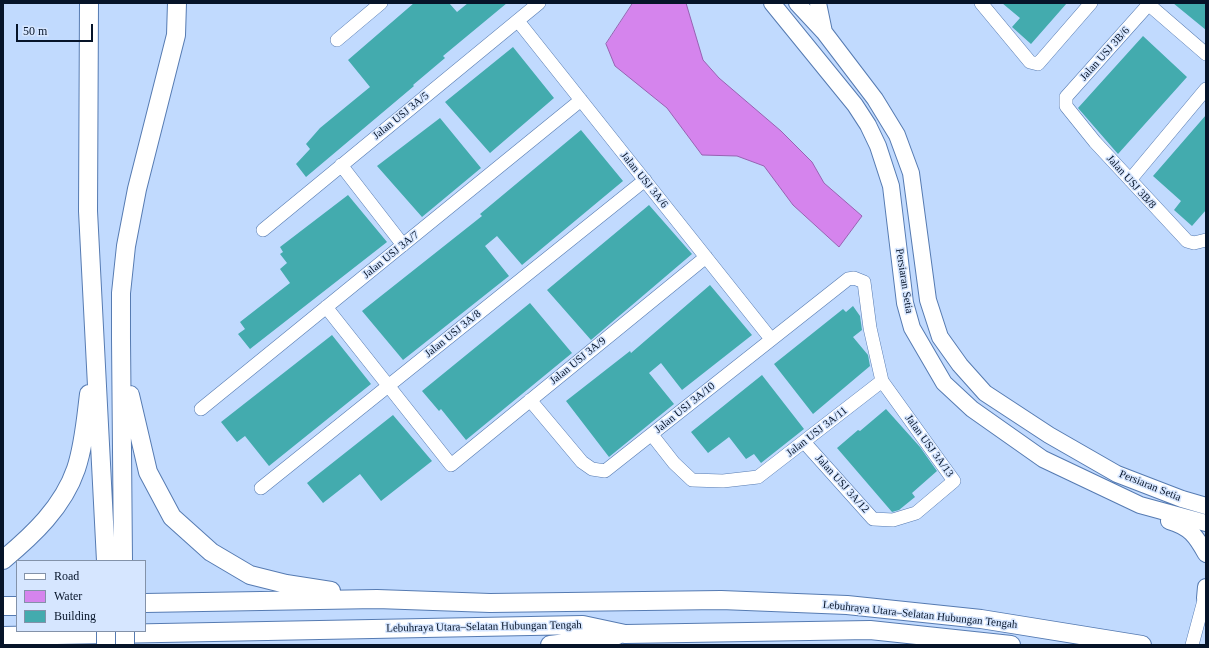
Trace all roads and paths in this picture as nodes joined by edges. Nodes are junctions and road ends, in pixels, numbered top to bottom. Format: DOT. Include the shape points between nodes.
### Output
graph roads {
  1 [pos="89,3"];
  2 [pos="177,3"];
  3 [pos="381,3"];
  4 [pos="539,3"];
  5 [pos="772,3"];
  6 [pos="818,3"];
  7 [pos="981,3"];
  8 [pos="1091,3"];
  9 [pos="800,4"];
  10 [pos="1148,4"];
  11 [pos="786,18"];
  12 [pos="518,21"];
  13 [pos="824,32"];
  14 [pos="337,40"];
  15 [pos="1206,54"];
  16 [pos="1206,89"];
  17 [pos="581,100"];
  18 [pos="1066,106"];
  19 [pos="341,165"];
  20 [pos="645,180"];
  21 [pos="1130,180"];
  22 [pos="263,230"];
  23 [pos="1206,240"];
  24 [pos="403,245"];
  25 [pos="706,257"];
  26 [pos="326,307"];
  27 [pos="120,339"];
  28 [pos="771,339"];
  29 [pos="94,340"];
  30 [pos="882,380"];
  31 [pos="388,386"];
  32 [pos="530,400"];
  33 [pos="201,409"];
  34 [pos="652,435"];
  35 [pos="804,442"];
  36 [pos="1042,459"];
  37 [pos="261,488"];
  38 [pos="926,505"];
  39 [pos="1206,506"];
  40 [pos="1206,523"];
  41 [pos="1206,554"];
  42 [pos="3,560"];
  43 [pos="114,560"];
  44 [pos="1206,593"];
  45 [pos="377,599"];
  46 [pos="146,603"];
  47 [pos="3,606"];
  48 [pos="16,606"];
  49 [pos="106,632"];
  50 [pos="125,632"];
  51 [pos="625,634"];
  52 [pos="160,635"];
  53 [pos="3,636"];
  54 [pos="106,645"];
  55 [pos="125,645"];
  56 [pos="232,645"];
  57 [pos="550,645"];
  58 [pos="1011,645"];
  59 [pos="1142,645"];
  60 [pos="1192,645"];
  1 -- 29 [label="highway" via="88,212"];
  2 -- 27 [label="highway" via="176,35 137,189 126,246"];
  3 -- 14 [label="street"];
  4 -- 12 [label="street, Jalan USJ 3A/5"];
  5 -- 11 [label="main road, Persiaran Setia"];
  6 -- 13 [label="main road"];
  7 -- 8 [label="street" via="1030,62 1038,64"];
  9 -- 11 [label="street"];
  9 -- 13 [label="main road, Persiaran Setia"];
  10 -- 15 [label="street"];
  10 -- 18 [label="street, Jalan USJ 3B/6" via="1066,97"];
  11 -- 36 [label="main road, Persiaran Setia" via="855,106 878,146 891,186 905,303 912,328 926,355 944,383 972,409"];
  12 -- 17 [label="street, Jalan USJ 3A/6"];
  12 -- 19 [label="street, Jalan USJ 3A/5"];
  13 -- 39 [label="main road, Persiaran Setia" via="878,104 896,135 911,173 928,300 940,337 960,365 985,393 1049,435 1117,474"];
  16 -- 21 [label="street"];
  17 -- 20 [label="street, Jalan USJ 3A/6"];
  17 -- 24 [label="street, Jalan USJ 3A/7"];
  18 -- 21 [label="street, Jalan USJ 3B/8"];
  19 -- 22 [label="street, Jalan USJ 3A/5"];
  19 -- 24 [label="street"];
  20 -- 25 [label="street, Jalan USJ 3A/6"];
  20 -- 31 [label="street, Jalan USJ 3A/8"];
  21 -- 23 [label="street, Jalan USJ 3B/8" via="1187,241 1194,243"];
  24 -- 26 [label="street, Jalan USJ 3A/7"];
  25 -- 28 [label="street, Jalan USJ 3A/6"];
  25 -- 32 [label="street, Jalan USJ 3A/9"];
  26 -- 31 [label="street"];
  26 -- 33 [label="street, Jalan USJ 3A/7"];
  27 -- 43 [label="highway"];
  27 -- 45 [label="highway" via="133,416 148,472 172,517 210,552 250,575 286,584"];
  28 -- 30 [label="street, Jalan USJ 3A/10" via="848,279 854,278 864,282 870,328"];
  28 -- 34 [label="street, Jalan USJ 3A/10"];
  29 -- 42 [label="highway" via="84,428 76,469 59,504 33,535"];
  29 -- 43 [label="highway"];
  30 -- 35 [label="street, Jalan USJ 3A/11"];
  30 -- 38 [label="street, Jalan USJ 3A/13" via="954,481"];
  31 -- 32 [label="street, Jalan USJ 3A/9" via="451,465"];
  31 -- 37 [label="street, Jalan USJ 3A/8"];
  32 -- 34 [label="street, Jalan USJ 3A/10" via="582,462 592,469 605,470"];
  34 -- 35 [label="street, Jalan USJ 3A/11" via="674,463 692,480 724,481 758,477"];
  35 -- 38 [label="street, Jalan USJ 3A/12" via="873,519 893,520 916,514"];
  36 -- 40 [label="main road, Persiaran Setia" via="1140,505"];
  36 -- 41 [label="main road" via="1072,480 1108,499 1182,524 1196,537"];
  44 -- 60 [label="street"];
  45 -- 46 [label="highway, Lebuhraya Utara–Selatan Hubungan Tengah"];
  45 -- 59 [label="highway, Lebuhraya Utara–Selatan Hubungan Tengah" via="490,603 720,600 847,605 981,619"];
  47 -- 48 [label="highway"];
  49 -- 54 [label="highway, bridge"];
  50 -- 55 [label="highway, bridge"];
  51 -- 52 [label="highway, Lebuhraya Utara–Selatan Hubungan Tengah" via="583,625"];
  51 -- 57 [label="highway" via="600,640"];
  51 -- 58 [label="highway, Lebuhraya Utara–Selatan Hubungan Tengah" via="870,630"];
  52 -- 53 [label="highway, Lebuhraya Utara–Selatan Hubungan Tengah"];
  52 -- 56 [label="highway"];
}
